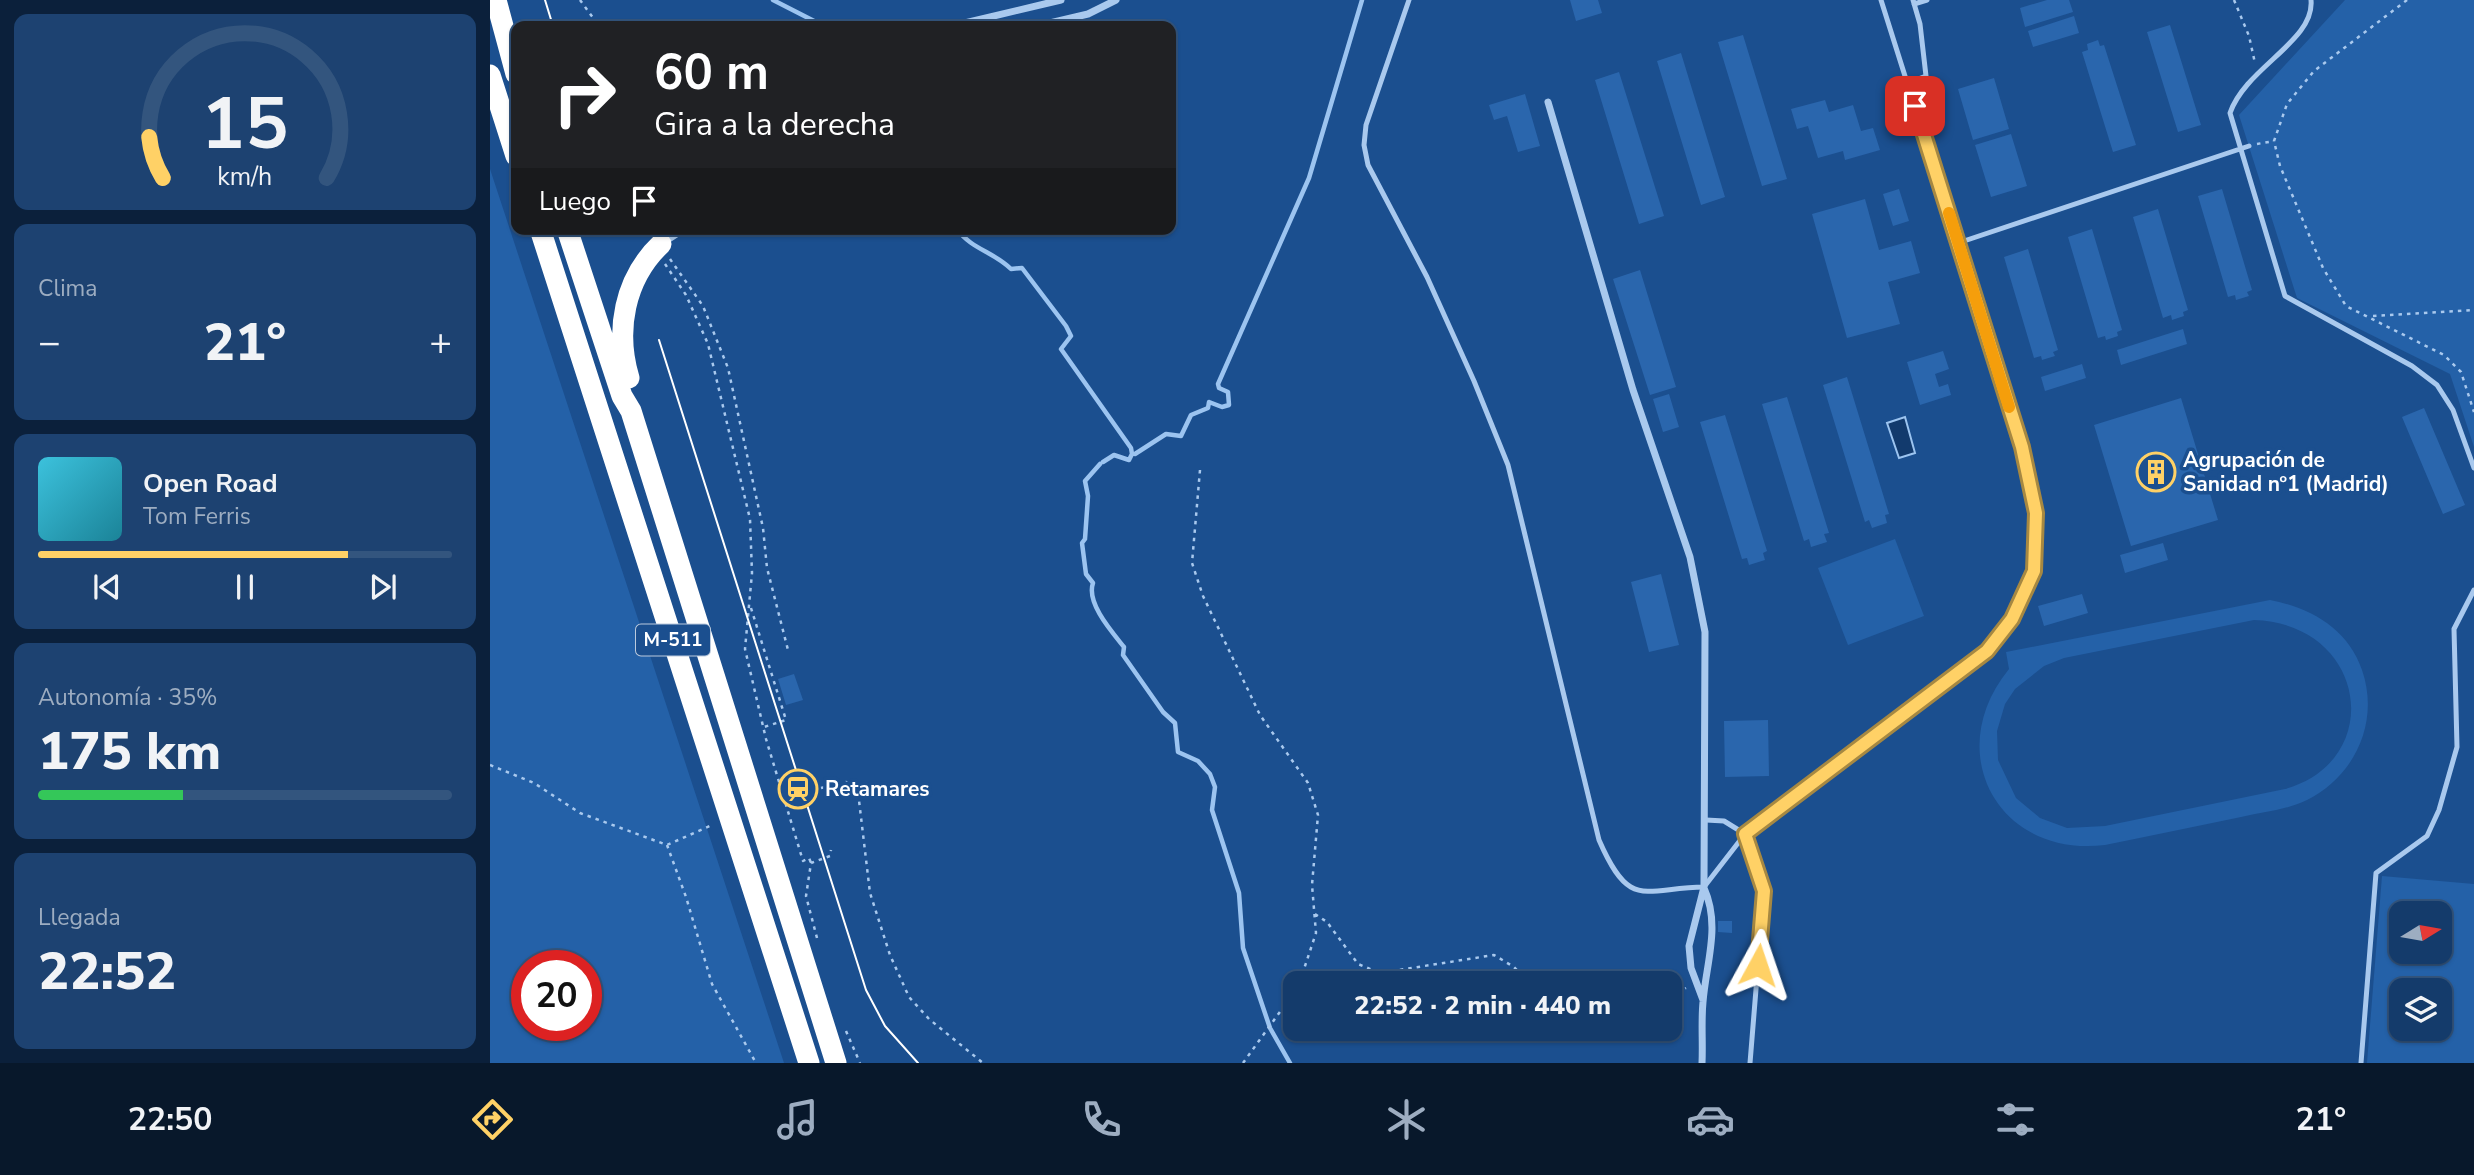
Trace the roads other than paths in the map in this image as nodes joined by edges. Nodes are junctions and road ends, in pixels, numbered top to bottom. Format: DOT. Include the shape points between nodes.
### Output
graph roads {
  1 [pos="1061,0"];
  2 [pos="1409,0"];
  3 [pos="1881,0"];
  4 [pos="1927,0"];
  5 [pos="2311,0"];
  6 [pos="1111,2"];
  7 [pos="1914,2"];
  8 [pos="498,8"];
  9 [pos="973,21"];
  10 [pos="1058,21"];
  11 [pos="511,28"];
  12 [pos="511,56"];
  13 [pos="490,75"];
  14 [pos="1908,83"];
  15 [pos="1548,102"];
  16 [pos="511,140"];
  17 [pos="2249,146"];
  18 [pos="2240,149"];
  19 [pos="542,235"];
  20 [pos="569,235"];
  21 [pos="675,235"];
  22 [pos="1958,243"];
  23 [pos="658,247"];
  24 [pos="631,411"];
  25 [pos="2474,468"];
  26 [pos="2474,590"];
  27 [pos="1706,820"];
  28 [pos="1745,834"];
  29 [pos="1704,887"];
  30 [pos="1703,1000"];
  31 [pos="836,1053"];
  32 [pos="806,1059"];
  33 [pos="1702,1063"];
  34 [pos="1750,1063"];
  35 [pos="2361,1063"];
  1 -- 9 [label="street"];
  2 -- 29 [label="lane" via="1366,125 1368,165 1432,288 1508,465 1599,840 1608,861 1638,892"];
  3 -- 14 [label="lane"];
  4 -- 7 [label="lane"];
  5 -- 18 [label="lane" via="2312,13 2305,29 2252,76 2236,97 2230,113"];
  6 -- 10 [label="street"];
  7 -- 14 [label="lane" via="1926,76"];
  8 -- 11 [label="highway"];
  8 -- 12 [label="highway"];
  13 -- 16 [label="highway"];
  14 -- 22 [label="lane"];
  15 -- 27 [label="street" via="1633,390 1690,557 1705,632"];
  17 -- 18 [label="lane"];
  18 -- 22 [label="lane"];
  18 -- 25 [label="lane" via="2286,296 2412,366 2437,385 2453,410"];
  19 -- 32 [label="highway, M-511"];
  20 -- 24 [label="highway, M-511" via="622,396"];
  21 -- 23 [label="street"];
  22 -- 28 [label="lane" via="2022,447 2036,513 2034,571 2012,619 1987,651"];
  23 -- 24 [label="highway" via="646,258 627,298 622,331 624,361 634,393"];
  24 -- 31 [label="highway, M-511"];
  26 -- 35 [label="lane" via="2454,629 2457,747 2439,810 2427,836 2376,873"];
  27 -- 28 [label="lane" via="1724,821"];
  27 -- 29 [label="street"];
  28 -- 29 [label="lane"];
  28 -- 34 [label="lane" via="1764,891"];
  29 -- 30 [label="street" via="1712,905 1712,959"];
  29 -- 30 [label="street" via="1689,946 1691,968"];
  30 -- 33 [label="street"];
}
